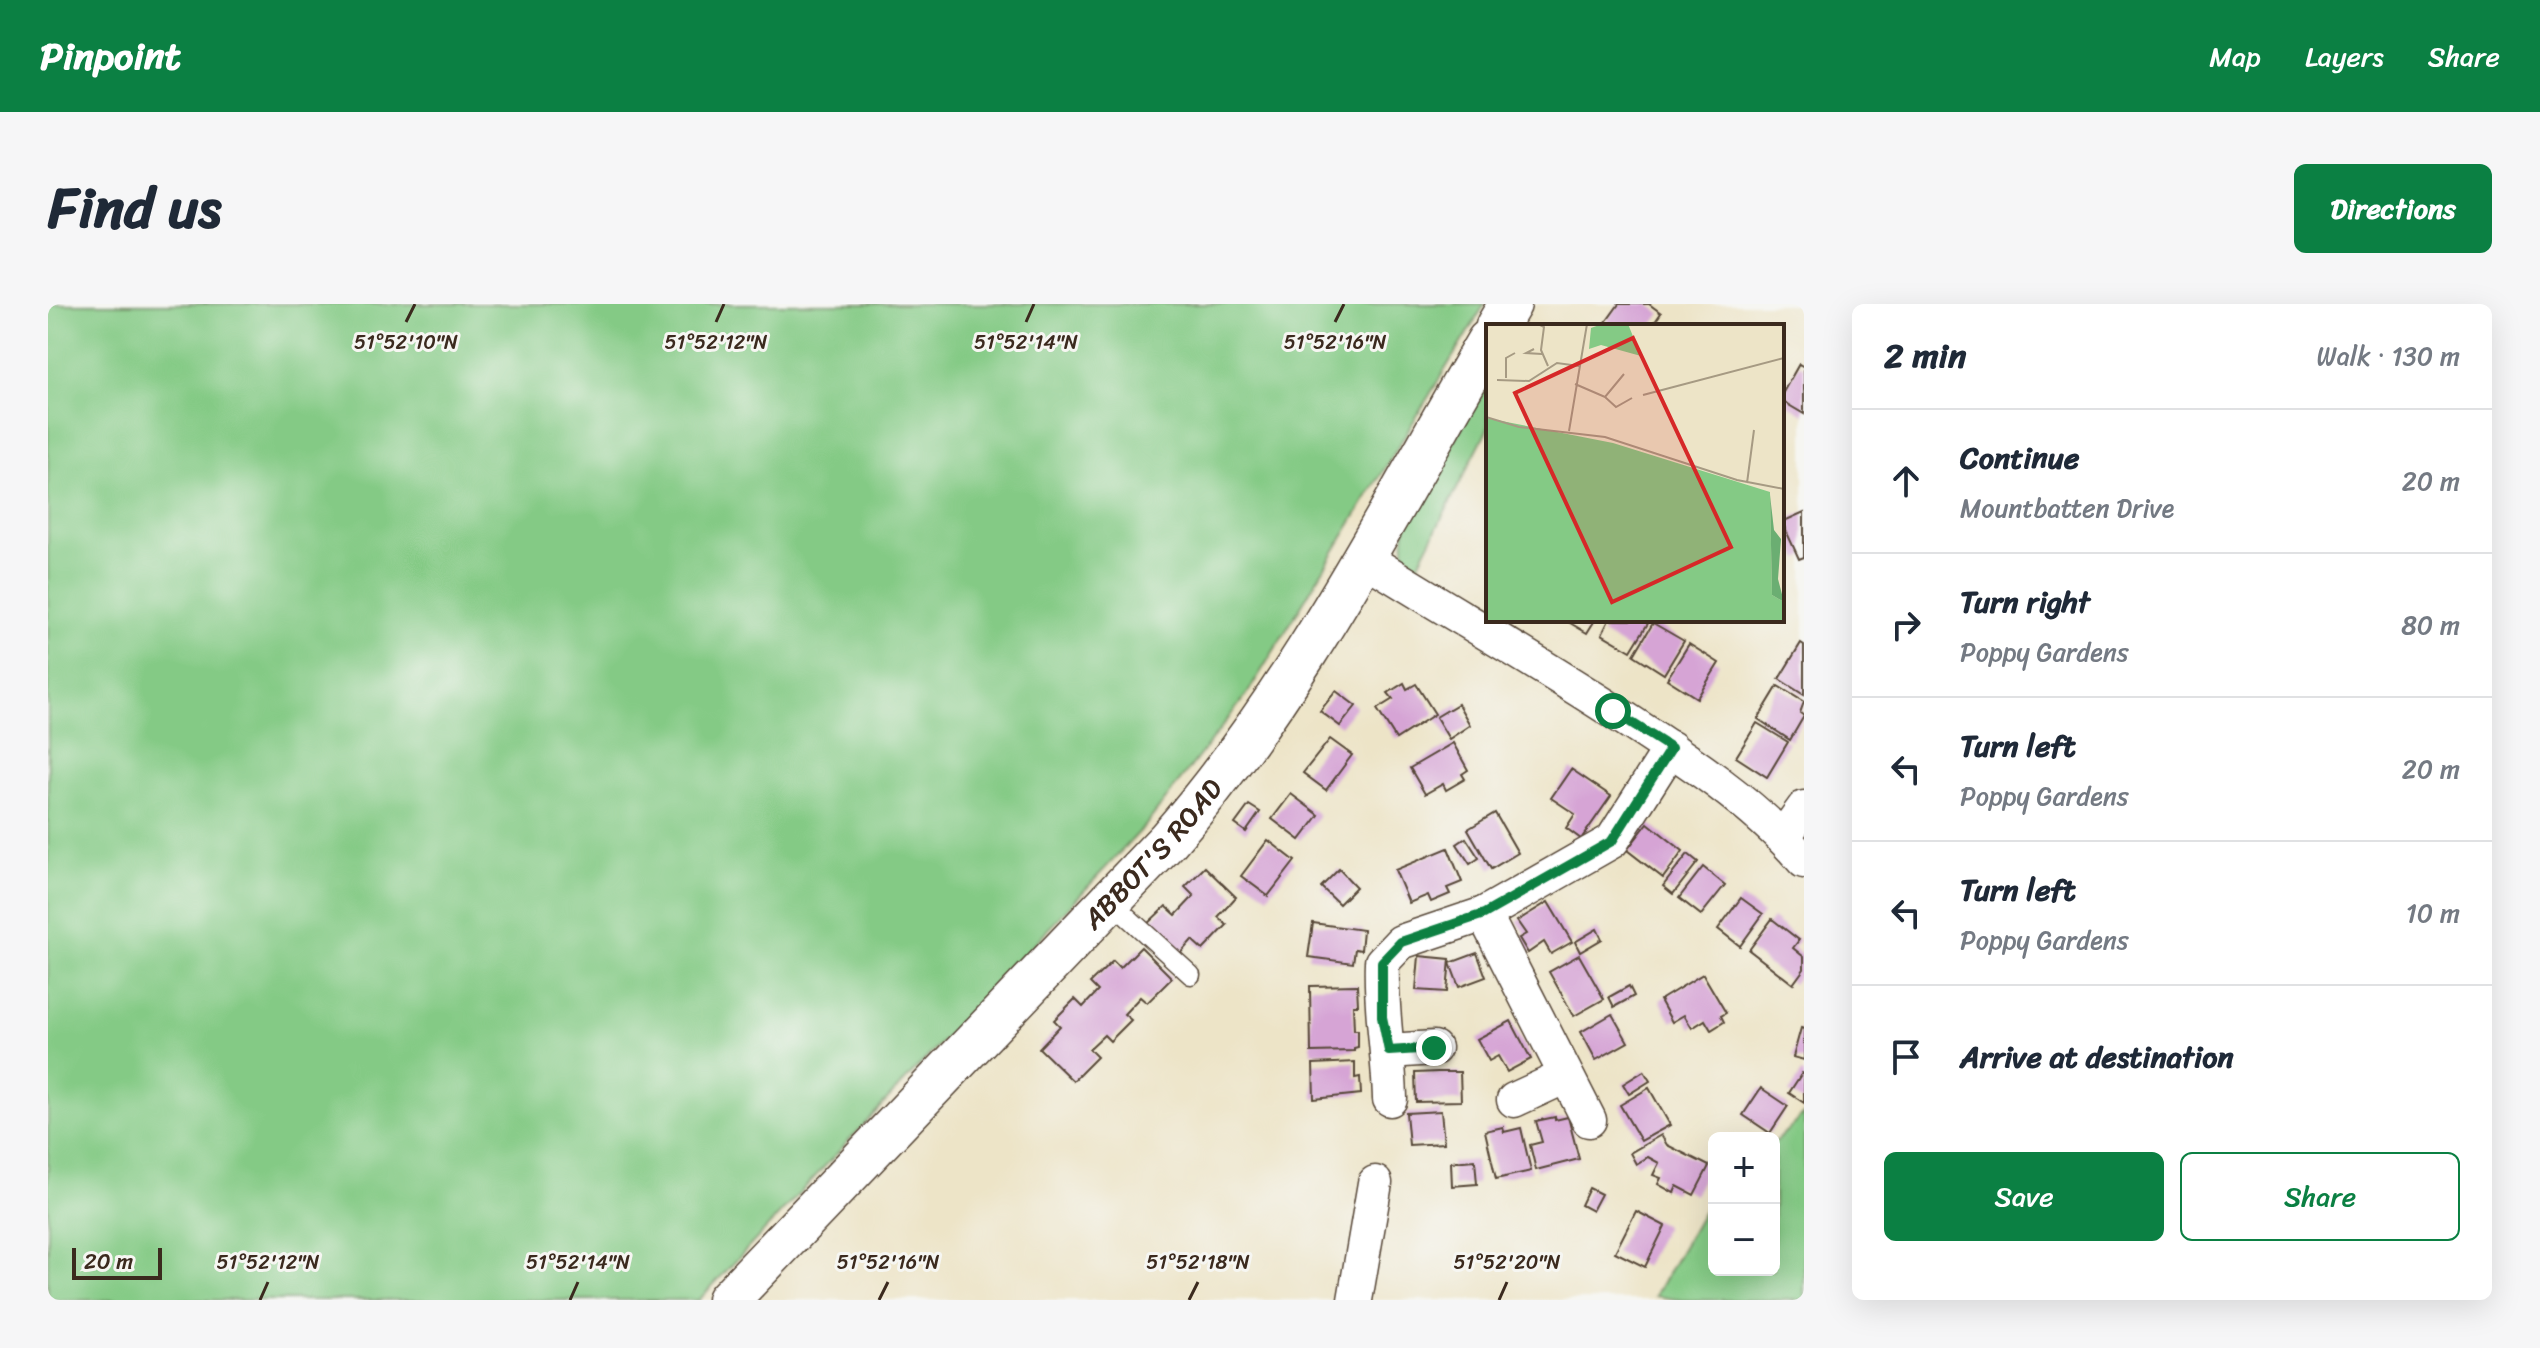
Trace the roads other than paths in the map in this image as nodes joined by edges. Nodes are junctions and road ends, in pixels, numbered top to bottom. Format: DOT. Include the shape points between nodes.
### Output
graph roads {
  1 [pos="1510,304"];
  2 [pos="1498,324"];
  3 [pos="1486,344"];
  4 [pos="1364,558"];
  5 [pos="1671,748"];
  6 [pos="1804,808"];
  7 [pos="1794,849"];
  8 [pos="1109,900"];
  9 [pos="1484,914"];
  10 [pos="1191,975"];
  11 [pos="1434,1048"];
  12 [pos="1389,1051"];
  13 [pos="1566,1076"];
  14 [pos="1390,1099"];
  15 [pos="1514,1100"];
  16 [pos="1589,1120"];
  17 [pos="1375,1183"];
  18 [pos="728,1300"];
  19 [pos="1355,1300"];
  1 -- 2 [label="street"];
  3 -- 4 [label="street, ABBOT'S ROAD"];
  4 -- 5 [label="street"];
  4 -- 8 [label="street, ABBOT'S ROAD" via="1269,712 1214,787"];
  5 -- 7 [label="street"];
  5 -- 9 [label="street" via="1612,841"];
  6 -- 7 [label="street"];
  8 -- 10 [label="lane"];
  8 -- 18 [label="street, ABBOT'S ROAD"];
  9 -- 12 [label="street" via="1401,942 1382,962 1382,1017"];
  9 -- 13 [label="street"];
  11 -- 12 [label="street"];
  12 -- 14 [label="street"];
  13 -- 15 [label="street"];
  13 -- 16 [label="street"];
  17 -- 19 [label="street"];
}
